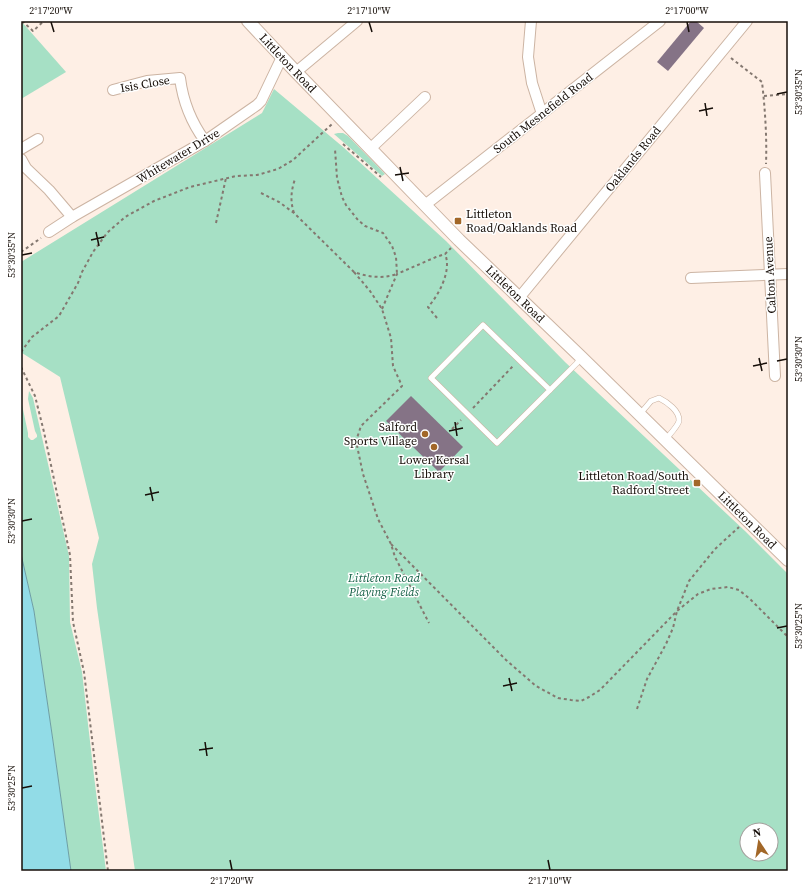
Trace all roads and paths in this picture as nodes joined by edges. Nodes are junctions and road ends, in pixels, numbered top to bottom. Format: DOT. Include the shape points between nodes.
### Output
graph roads {
  1 [pos="22,21"];
  2 [pos="44,21"];
  3 [pos="248,21"];
  4 [pos="356,21"];
  5 [pos="530,21"];
  6 [pos="660,21"];
  7 [pos="747,21"];
  8 [pos="722,50"];
  9 [pos="282,57"];
  10 [pos="296,72"];
  11 [pos="113,90"];
  12 [pos="788,94"];
  13 [pos="764,96"];
  14 [pos="425,97"];
  15 [pos="542,114"];
  16 [pos="339,117"];
  17 [pos="38,139"];
  18 [pos="205,141"];
  19 [pos="371,148"];
  20 [pos="21,149"];
  21 [pos="335,149"];
  22 [pos="21,159"];
  23 [pos="765,173"];
  24 [pos="226,178"];
  25 [pos="295,179"];
  26 [pos="261,193"];
  27 [pos="425,206"];
  28 [pos="294,213"];
  29 [pos="72,218"];
  30 [pos="216,223"];
  31 [pos="49,232"];
  32 [pos="459,240"];
  33 [pos="21,252"];
  34 [pos="445,254"];
  35 [pos="354,272"];
  36 [pos="397,274"];
  37 [pos="770,274"];
  38 [pos="788,274"];
  39 [pos="691,278"];
  40 [pos="519,298"];
  41 [pos="382,309"];
  42 [pos="437,318"];
  43 [pos="21,352"];
  44 [pos="581,357"];
  45 [pos="519,360"];
  46 [pos="21,367"];
  47 [pos="775,376"];
  48 [pos="550,390"];
  49 [pos="467,414"];
  50 [pos="639,414"];
  51 [pos="452,429"];
  52 [pos="665,440"];
  53 [pos="747,520"];
  54 [pos="391,544"];
  55 [pos="788,560"];
  56 [pos="677,611"];
  57 [pos="428,623"];
  58 [pos="788,637"];
  59 [pos="637,709"];
  60 [pos="108,871"];
  1 -- 2 [label="path" via="33,31"];
  3 -- 9 [label="street, Littleton Road"];
  4 -- 10 [label="street"];
  5 -- 15 [label="street" via="528,57 532,83"];
  6 -- 15 [label="street, South Mesnefield Road"];
  7 -- 8 [label="street, Oaklands Road"];
  8 -- 13 [label="path" via="762,82"];
  8 -- 40 [label="street, Oaklands Road"];
  9 -- 10 [label="street, Littleton Road"];
  9 -- 18 [label="street, Whitewater Drive" via="257,106"];
  10 -- 16 [label="street, Littleton Road"];
  11 -- 18 [label="street, Isis Close" via="180,78 183,100"];
  12 -- 13 [label="path"];
  13 -- 23 [label="path"];
  14 -- 19 [label="street"];
  15 -- 27 [label="street, South Mesnefield Road"];
  16 -- 19 [label="street, Littleton Road"];
  16 -- 24 [label="path" via="293,160 278,169 257,175"];
  17 -- 20 [label="street"];
  18 -- 29 [label="street, Whitewater Drive"];
  19 -- 27 [label="street, Littleton Road"];
  21 -- 36 [label="path" via="337,178 344,201 351,213 365,226 383,233 396,257"];
  22 -- 29 [label="street" via="26,168 49,190"];
  23 -- 37 [label="street, Calton Avenue"];
  24 -- 30 [label="path"];
  24 -- 43 [label="path" via="172,193 136,211 116,225 93,252 59,316 32,337"];
  25 -- 28 [label="path" via="291,195"];
  26 -- 28 [label="path"];
  27 -- 32 [label="street, Littleton Road"];
  28 -- 35 [label="path"];
  29 -- 31 [label="street, Whitewater Drive"];
  31 -- 33 [label="path"];
  32 -- 34 [label="path"];
  32 -- 40 [label="street, Littleton Road"];
  34 -- 36 [label="path"];
  34 -- 42 [label="path" via="448,262 443,281 435,300 428,307"];
  35 -- 36 [label="path" via="376,277"];
  35 -- 41 [label="path"];
  36 -- 41 [label="path"];
  37 -- 38 [label="street"];
  37 -- 39 [label="street"];
  37 -- 47 [label="street, Calton Avenue"];
  40 -- 44 [label="street, Littleton Road"];
  41 -- 54 [label="path" via="391,338 393,366 402,386 361,426 356,441 363,474 378,519"];
  44 -- 48 [label="lane"];
  44 -- 50 [label="street, Littleton Road"];
  45 -- 48 [label="lane"];
  45 -- 49 [label="path"];
  45 -- 49 [label="lane" via="484,325 431,378"];
  46 -- 60 [label="path" via="35,396 70,555 73,622 84,672"];
  48 -- 49 [label="lane" via="497,443"];
  49 -- 51 [label="path"];
  50 -- 52 [label="street, Littleton Road"];
  50 -- 52 [label="lane" via="651,401 659,398 675,410 678,425"];
  52 -- 53 [label="street, Littleton Road"];
  53 -- 55 [label="street, Littleton Road"];
  53 -- 56 [label="path" via="715,549 689,581"];
  54 -- 56 [label="path" via="506,660 536,686 558,698 581,701 600,690"];
  54 -- 57 [label="path"];
  56 -- 58 [label="path" via="698,594 728,587 739,590 750,599"];
  56 -- 59 [label="path" via="673,628 647,679"];
}
